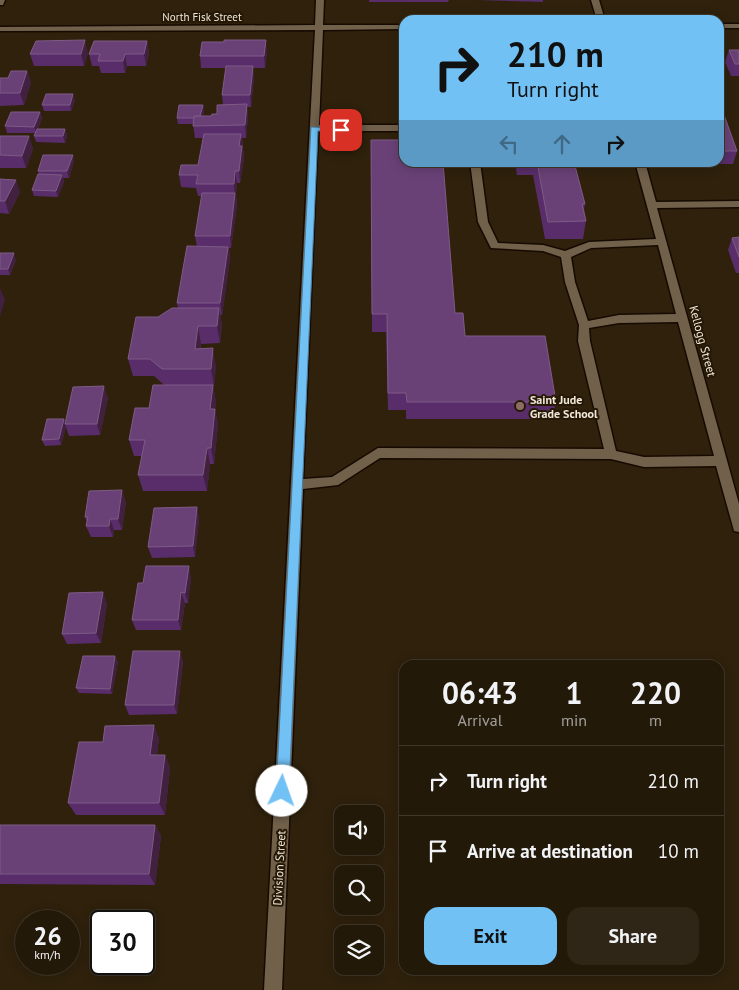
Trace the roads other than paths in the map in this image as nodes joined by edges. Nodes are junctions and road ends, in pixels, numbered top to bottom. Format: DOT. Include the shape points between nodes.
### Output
graph roads {
  1 [pos="320,0"];
  2 [pos="595,0"];
  3 [pos="600,15"];
  4 [pos="724,26"];
  5 [pos="739,26"];
  6 [pos="399,27"];
  7 [pos="318,28"];
  8 [pos="0,29"];
  9 [pos="314,128"];
  10 [pos="399,128"];
  11 [pos="476,167"];
  12 [pos="641,167"];
  13 [pos="739,204"];
  14 [pos="651,205"];
  15 [pos="661,242"];
  16 [pos="566,255"];
  17 [pos="682,318"];
  18 [pos="584,325"];
  19 [pos="611,454"];
  20 [pos="721,461"];
  21 [pos="733,483"];
  22 [pos="297,484"];
  23 [pos="739,527"];
  24 [pos="273,990"];
  1 -- 7 [label="street, Division Street"];
  2 -- 3 [label="street"];
  4 -- 5 [label="street"];
  6 -- 7 [label="street, North Fisk Street"];
  7 -- 8 [label="street, North Fisk Street"];
  7 -- 9 [label="street, Division Street"];
  9 -- 10 [label="street"];
  9 -- 22 [label="street, Division Street"];
  11 -- 16 [label="street" via="483,222 496,246 543,248"];
  12 -- 14 [label="street, Kellogg Street"];
  13 -- 14 [label="street"];
  14 -- 15 [label="street, Kellogg Street"];
  15 -- 16 [label="street" via="590,245"];
  15 -- 17 [label="street, Kellogg Street"];
  16 -- 18 [label="street" via="570,282"];
  17 -- 18 [label="street" via="619,319"];
  17 -- 20 [label="street, Kellogg Street"];
  18 -- 19 [label="street" via="584,340"];
  19 -- 20 [label="street" via="644,462"];
  19 -- 22 [label="street" via="378,453 334,482"];
  20 -- 21 [label="street, Kellogg Street"];
  21 -- 23 [label="street, Kellogg Street"];
  22 -- 24 [label="street, Division Street"];
}
